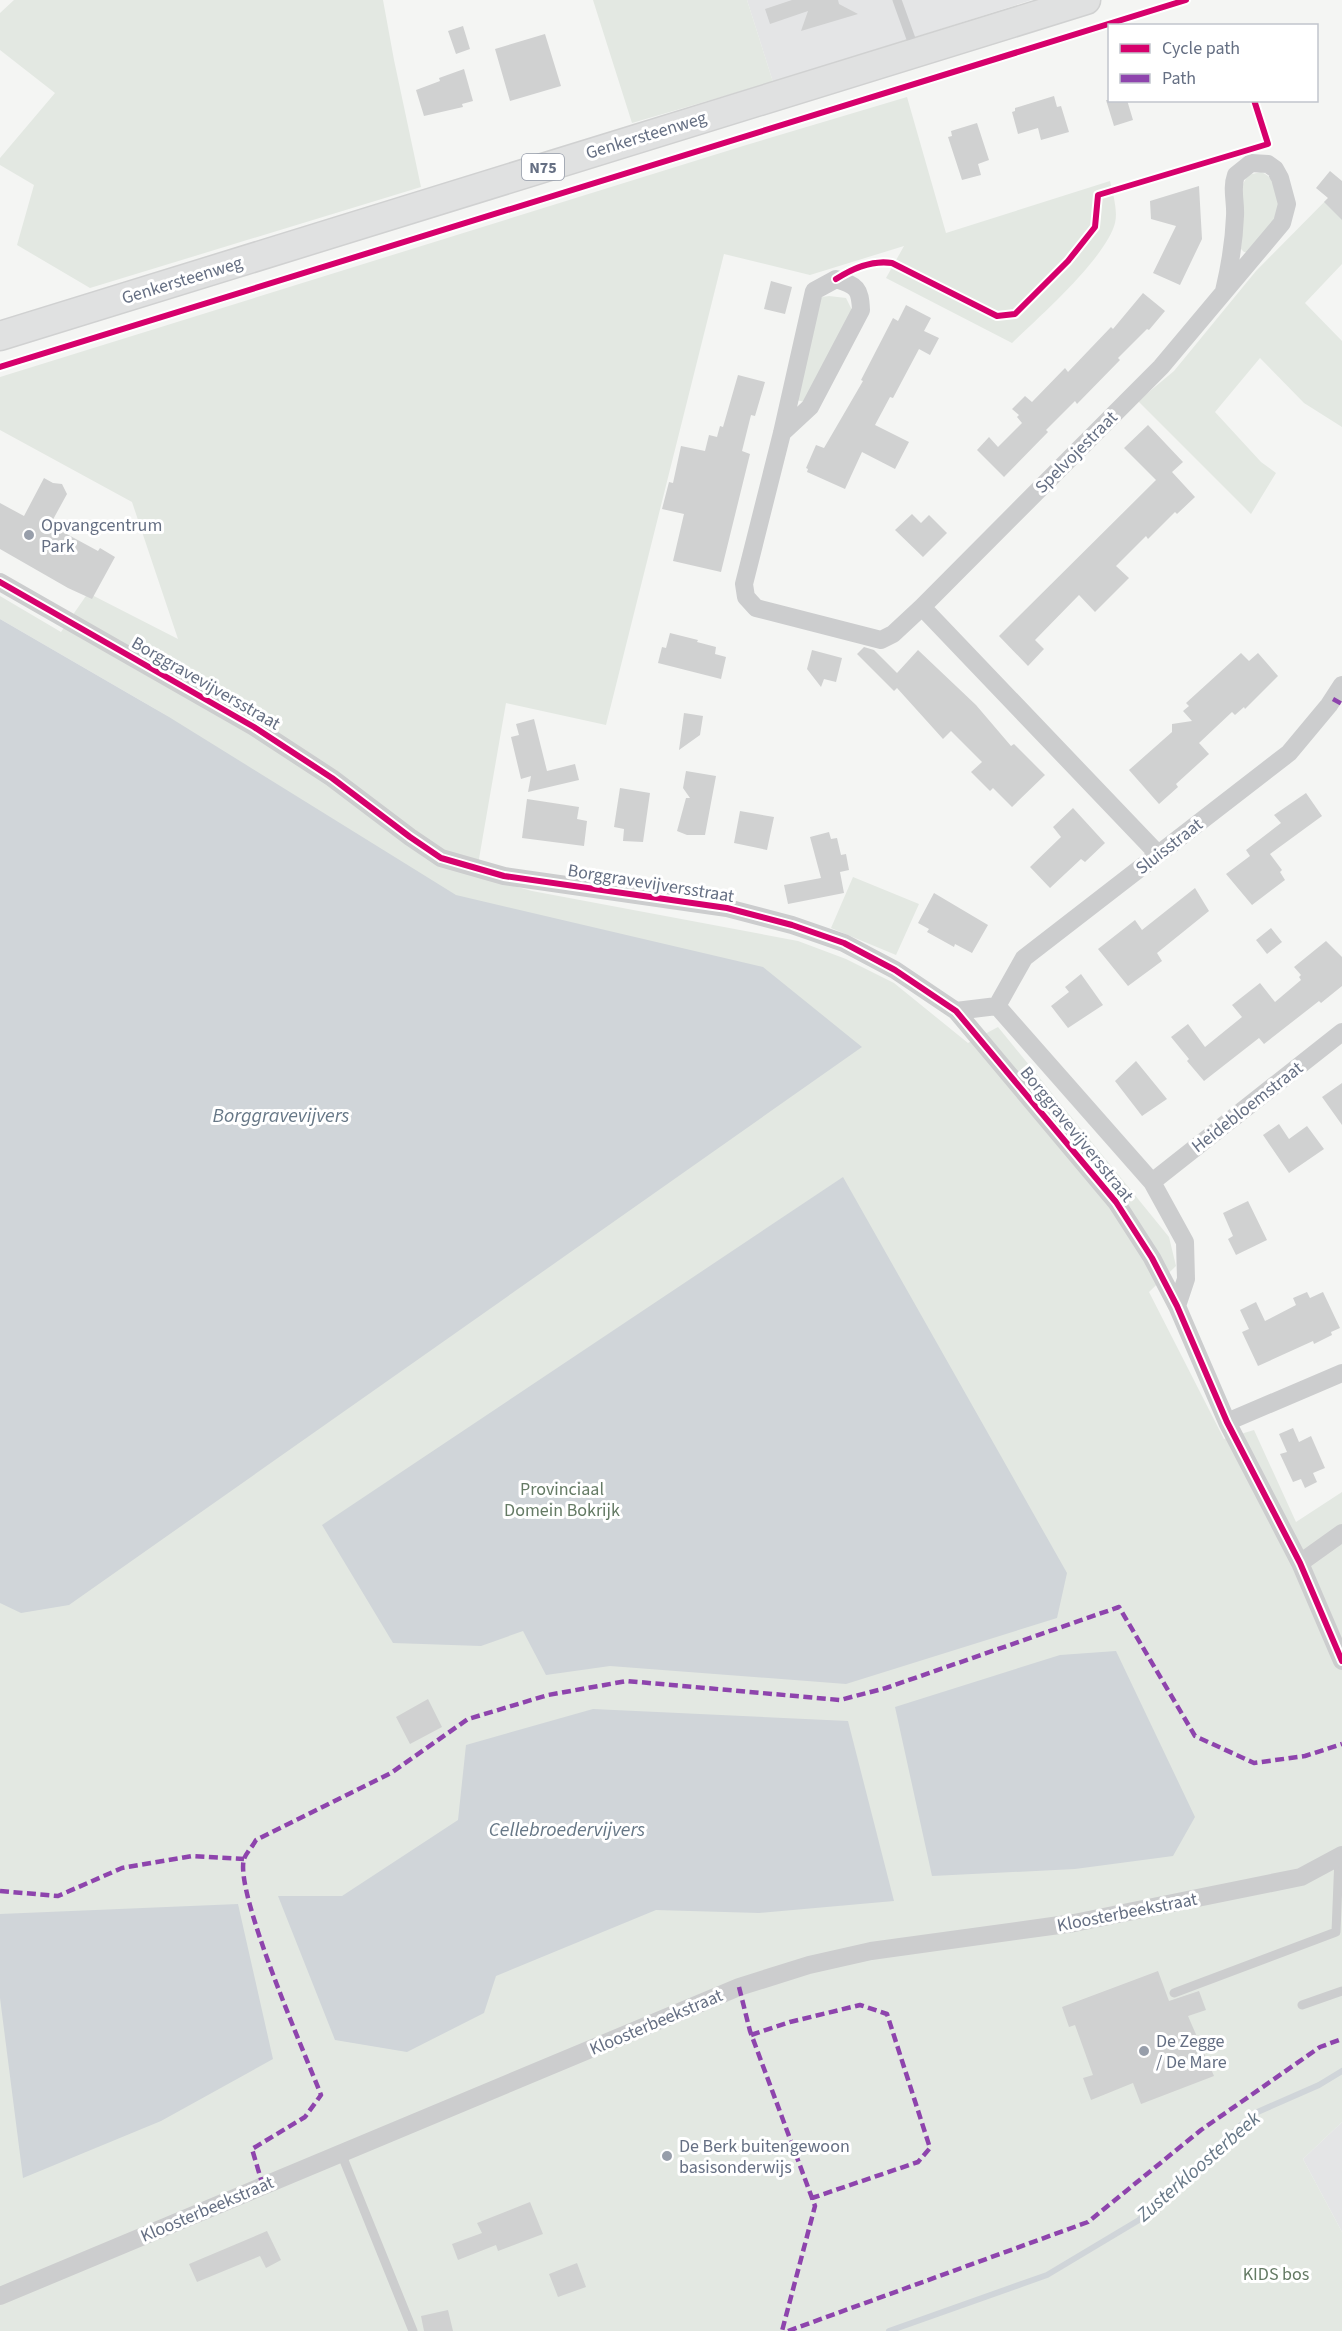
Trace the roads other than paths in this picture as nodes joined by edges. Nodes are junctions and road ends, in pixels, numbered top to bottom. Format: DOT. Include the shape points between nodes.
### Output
graph roads {
  1 [pos="897,0"];
  2 [pos="1086,0"];
  3 [pos="915,53"];
  4 [pos="1224,291"];
  5 [pos="0,336"];
  6 [pos="782,433"];
  7 [pos="0,582"];
  8 [pos="922,607"];
  9 [pos="1342,685"];
  10 [pos="1158,854"];
  11 [pos="997,1006"];
  12 [pos="956,1011"];
  13 [pos="1342,1032"];
  14 [pos="1152,1182"];
  15 [pos="1177,1306"];
  16 [pos="1342,1373"];
  17 [pos="1227,1422"];
  18 [pos="1342,1533"];
  19 [pos="1300,1563"];
  20 [pos="1342,1661"];
  21 [pos="1341,1856"];
  22 [pos="1339,1936"];
  23 [pos="1342,1991"];
  24 [pos="1174,1992"];
  25 [pos="1302,2005"];
  26 [pos="341,2153"];
  27 [pos="0,2295"];
  28 [pos="413,2331"];
  1 -- 3 [label="lane"];
  2 -- 3 [label="main road, Genkersteenweg / N75"];
  3 -- 5 [label="main road, Genkersteenweg / N75"];
  4 -- 4 [label="street, Spelvojestraat" via="1232,249 1236,175 1251,163 1268,164 1280,178 1286,213 1282,223"];
  4 -- 8 [label="street, Spelvojestraat" via="1161,367"];
  6 -- 6 [label="street, Spelvojestraat" via="814,291 836,279 853,285 860,294 861,310 810,407"];
  6 -- 8 [label="street, Spelvojestraat" via="744,584 746,597 756,608 881,640"];
  7 -- 12 [label="street, Borggravevijversstraat" via="254,727 441,858 504,876 727,908 792,925 844,943 895,970"];
  8 -- 10 [label="street"];
  9 -- 10 [label="street, Sluisstraat" via="1289,753"];
  10 -- 11 [label="street, Sluisstraat" via="1024,958"];
  11 -- 12 [label="street"];
  11 -- 14 [label="street, Borggravevijversstraat"];
  12 -- 15 [label="street, Borggravevijversstraat" via="1116,1202"];
  13 -- 14 [label="street, Heidebloemstraat"];
  14 -- 15 [label="street, Borggravevijversstraat" via="1185,1242 1186,1278"];
  15 -- 17 [label="street, Borggravevijversstraat"];
  16 -- 17 [label="street"];
  17 -- 19 [label="street, Borggravevijversstraat"];
  18 -- 19 [label="street"];
  19 -- 20 [label="street, Borggravevijversstraat"];
  21 -- 22 [label="lane"];
  21 -- 26 [label="street, Kloosterbeekstraat" via="1301,1877 1074,1923 871,1952 809,1965 739,1987"];
  22 -- 24 [label="lane"];
  23 -- 25 [label="lane"];
  26 -- 27 [label="street, Kloosterbeekstraat"];
  26 -- 28 [label="lane"];
}
